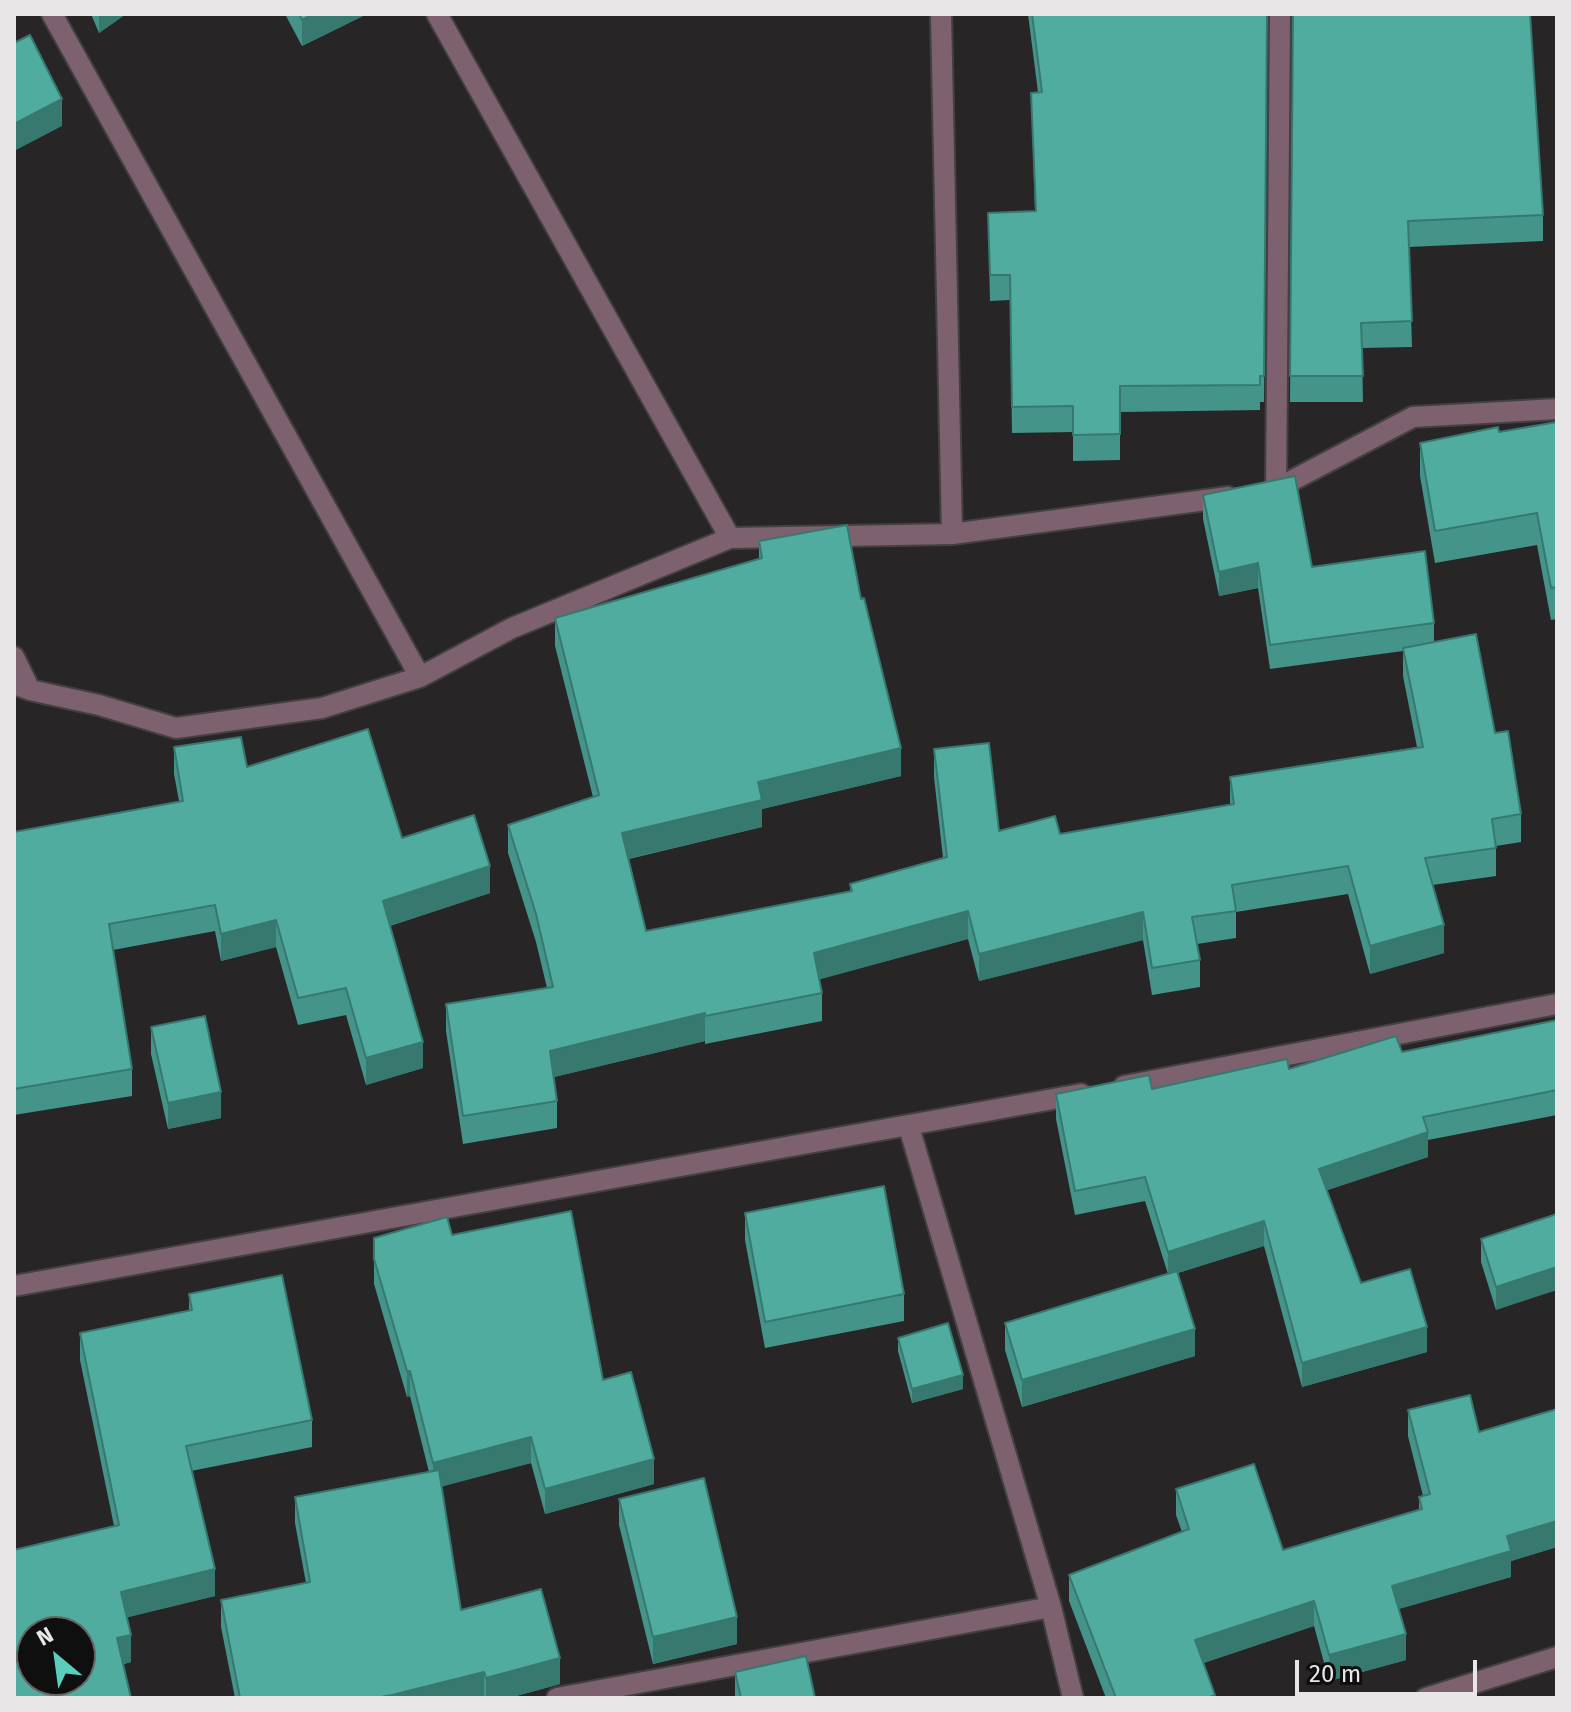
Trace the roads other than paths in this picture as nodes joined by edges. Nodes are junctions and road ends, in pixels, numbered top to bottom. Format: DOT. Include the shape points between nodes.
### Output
graph roads {
  1 [pos="52,14"];
  2 [pos="437,14"];
  3 [pos="941,14"];
  4 [pos="1280,14"];
  5 [pos="1557,409"];
  6 [pos="1276,490"];
  7 [pos="952,534"];
  8 [pos="730,538"];
  9 [pos="14,657"];
  10 [pos="420,677"];
  11 [pos="22,687"];
  12 [pos="1557,1004"];
  13 [pos="909,1127"];
  14 [pos="14,1286"];
  15 [pos="1051,1607"];
  16 [pos="1557,1657"];
  17 [pos="557,1698"];
  18 [pos="1073,1698"];
  19 [pos="1426,1698"];
  1 -- 10 [label="street"];
  2 -- 8 [label="street"];
  3 -- 7 [label="street"];
  4 -- 6 [label="street"];
  5 -- 6 [label="street" via="1413,417"];
  6 -- 7 [label="street"];
  7 -- 8 [label="street"];
  8 -- 10 [label="street" via="512,628"];
  9 -- 11 [label="street"];
  10 -- 11 [label="street" via="322,708 176,728"];
  12 -- 13 [label="street"];
  13 -- 14 [label="street"];
  13 -- 15 [label="street"];
  15 -- 17 [label="street"];
  15 -- 18 [label="street"];
  16 -- 19 [label="street"];
}
